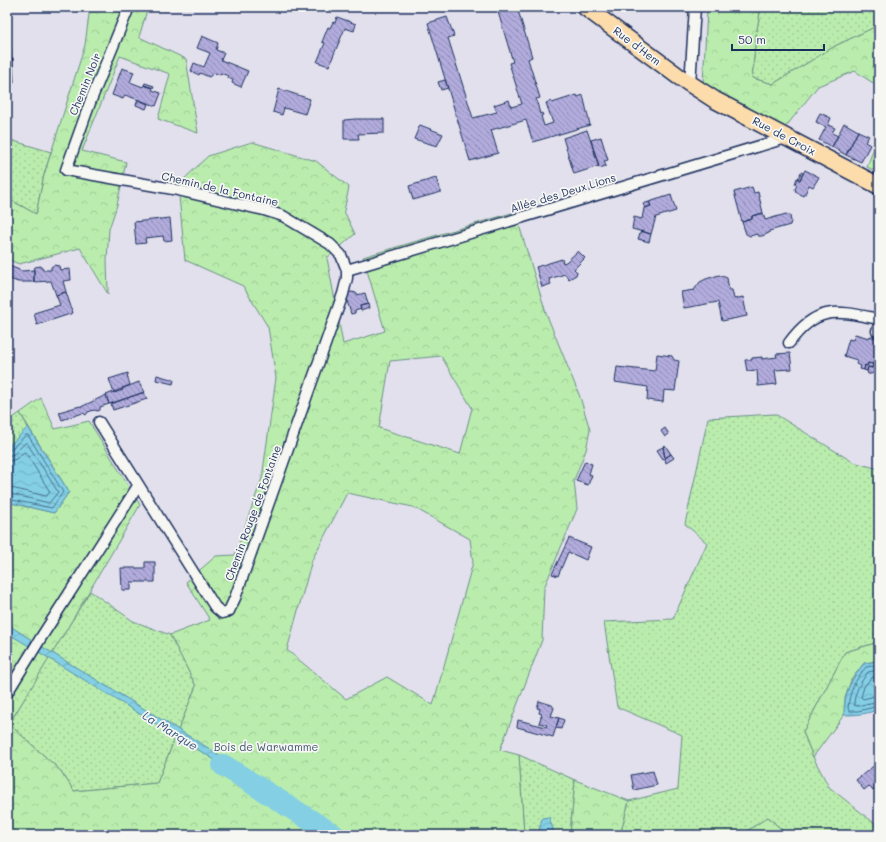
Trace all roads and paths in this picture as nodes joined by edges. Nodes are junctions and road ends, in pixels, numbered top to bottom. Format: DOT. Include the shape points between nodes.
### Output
graph roads {
  1 [pos="129,7"];
  2 [pos="585,7"];
  3 [pos="695,7"];
  4 [pos="690,84"];
  5 [pos="786,138"];
  6 [pos="66,170"];
  7 [pos="879,186"];
  8 [pos="347,270"];
  9 [pos="879,319"];
  10 [pos="879,324"];
  11 [pos="879,332"];
  12 [pos="790,343"];
  13 [pos="99,422"];
  14 [pos="138,486"];
  15 [pos="7,693"];
  1 -- 6 [label="street, Chemin Noir"];
  2 -- 4 [label="main road, Rue d'Hem"];
  3 -- 4 [label="street"];
  4 -- 5 [label="main road, Rue de Croix"];
  5 -- 7 [label="main road, Rue de Croix"];
  5 -- 8 [label="street, Allée des Deux Lions"];
  6 -- 8 [label="street, Chemin de la Fontaine" via="173,188 273,212 330,244 341,255"];
  8 -- 14 [label="street, Chemin Rouge de Fontaine" via="343,294 229,611 222,613 215,607"];
  9 -- 12 [label="street" via="840,312 825,314 804,325"];
  10 -- 11 [label="street"];
  13 -- 14 [label="street, Chemin Rouge de Fontaine"];
  14 -- 15 [label="street"];
}
